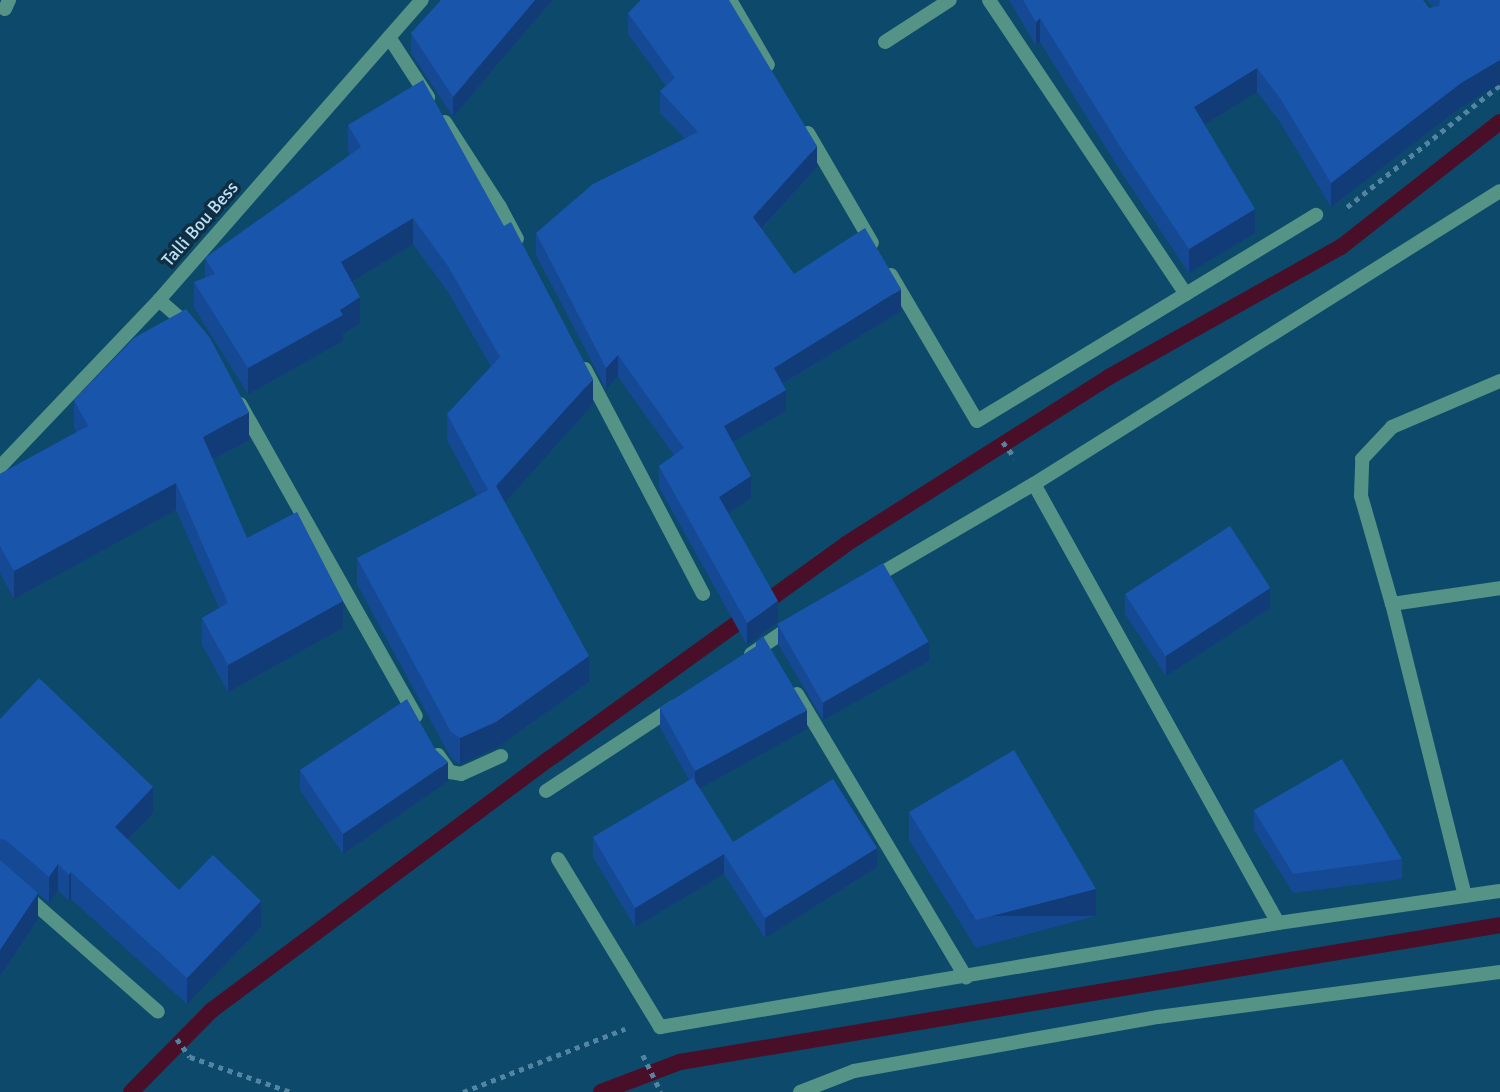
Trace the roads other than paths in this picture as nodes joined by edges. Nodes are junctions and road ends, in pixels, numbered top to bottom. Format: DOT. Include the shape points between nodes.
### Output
graph roads {
  1 [pos="422,0"];
  2 [pos="730,0"];
  3 [pos="950,0"];
  4 [pos="989,0"];
  5 [pos="389,37"];
  6 [pos="885,42"];
  7 [pos="779,84"];
  8 [pos="800,120"];
  9 [pos="1500,191"];
  10 [pos="1316,215"];
  11 [pos="526,255"];
  12 [pos="1186,294"];
  13 [pos="159,300"];
  14 [pos="201,337"];
  15 [pos="576,352"];
  16 [pos="1500,381"];
  17 [pos="233,390"];
  18 [pos="0,466"];
  19 [pos="1034,484"];
  20 [pos="859,587"];
  21 [pos="1500,588"];
  22 [pos="703,594"];
  23 [pos="1392,604"];
  24 [pos="812,614"];
  25 [pos="742,662"];
  26 [pos="787,677"];
  27 [pos="684,700"];
  28 [pos="501,756"];
  29 [pos="546,791"];
  30 [pos="558,859"];
  31 [pos="0,873"];
  32 [pos="1500,891"];
  33 [pos="1465,897"];
  34 [pos="1278,923"];
  35 [pos="1500,972"];
  36 [pos="966,978"];
  37 [pos="158,1012"];
  38 [pos="800,1092"];
  1 -- 5 [label="street, Talli Bou Bess"];
  2 -- 7 [label="street"];
  3 -- 6 [label="street"];
  4 -- 12 [label="street"];
  5 -- 11 [label="street" via="500,207"];
  5 -- 13 [label="street, Talli Bou Bess"];
  8 -- 12 [label="street" via="977,421"];
  9 -- 19 [label="street"];
  10 -- 12 [label="street"];
  13 -- 14 [label="street"];
  13 -- 18 [label="street, Talli Bou Bess"];
  15 -- 22 [label="street"];
  16 -- 23 [label="street" via="1392,427 1362,459 1361,496"];
  17 -- 28 [label="street" via="443,764 450,772 461,774"];
  19 -- 20 [label="street"];
  19 -- 34 [label="street"];
  21 -- 23 [label="street"];
  23 -- 33 [label="street"];
  24 -- 25 [label="street" via="769,648"];
  26 -- 36 [label="street"];
  27 -- 29 [label="street"];
  30 -- 36 [label="street" via="660,1027"];
  31 -- 37 [label="street"];
  32 -- 33 [label="street"];
  33 -- 34 [label="street"];
  34 -- 36 [label="street"];
  35 -- 38 [label="street" via="1157,1017 854,1071"];
}
